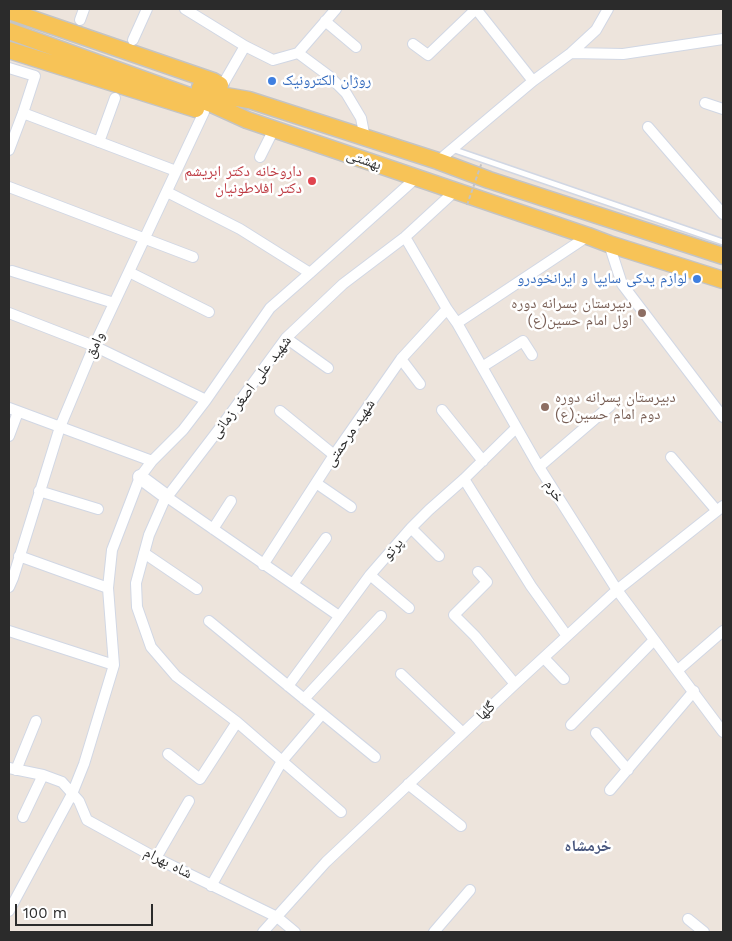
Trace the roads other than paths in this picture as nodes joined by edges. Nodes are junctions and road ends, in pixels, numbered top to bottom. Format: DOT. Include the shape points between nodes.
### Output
graph roads {
  1 [pos="84,9"];
  2 [pos="146,9"];
  3 [pos="185,9"];
  4 [pos="336,9"];
  5 [pos="476,9"];
  6 [pos="608,9"];
  7 [pos="9,11"];
  8 [pos="80,20"];
  9 [pos="325,21"];
  10 [pos="9,22"];
  11 [pos="9,31"];
  12 [pos="723,39"];
  13 [pos="133,40"];
  14 [pos="413,44"];
  15 [pos="245,46"];
  16 [pos="356,47"];
  17 [pos="9,50"];
  18 [pos="298,53"];
  19 [pos="571,53"];
  20 [pos="9,68"];
  21 [pos="533,81"];
  22 [pos="222,86"];
  23 [pos="115,98"];
  24 [pos="249,100"];
  25 [pos="705,103"];
  26 [pos="723,109"];
  27 [pos="204,112"];
  28 [pos="23,113"];
  29 [pos="247,120"];
  30 [pos="648,127"];
  31 [pos="274,129"];
  32 [pos="365,138"];
  33 [pos="99,142"];
  34 [pos="452,149"];
  35 [pos="9,150"];
  36 [pos="260,157"];
  37 [pos="438,161"];
  38 [pos="176,171"];
  39 [pos="416,178"];
  40 [pos="9,187"];
  41 [pos="455,191"];
  42 [pos="166,192"];
  43 [pos="723,214"];
  44 [pos="588,236"];
  45 [pos="404,237"];
  46 [pos="145,239"];
  47 [pos="723,242"];
  48 [pos="609,244"];
  49 [pos="723,256"];
  50 [pos="193,257"];
  51 [pos="12,271"];
  52 [pos="129,272"];
  53 [pos="310,273"];
  54 [pos="723,280"];
  55 [pos="114,304"];
  56 [pos="447,309"];
  57 [pos="209,312"];
  58 [pos="9,313"];
  59 [pos="457,323"];
  60 [pos="286,338"];
  61 [pos="94,346"];
  62 [pos="532,355"];
  63 [pos="401,359"];
  64 [pos="482,367"];
  65 [pos="328,368"];
  66 [pos="420,384"];
  67 [pos="206,400"];
  68 [pos="610,406"];
  69 [pos="13,410"];
  70 [pos="442,410"];
  71 [pos="280,411"];
  72 [pos="722,412"];
  73 [pos="60,427"];
  74 [pos="516,428"];
  75 [pos="9,436"];
  76 [pos="334,455"];
  77 [pos="671,457"];
  78 [pos="152,461"];
  79 [pos="483,461"];
  80 [pos="539,467"];
  81 [pos="140,477"];
  82 [pos="464,479"];
  83 [pos="316,483"];
  84 [pos="39,491"];
  85 [pos="167,497"];
  86 [pos="231,501"];
  87 [pos="350,507"];
  88 [pos="720,508"];
  89 [pos="98,509"];
  90 [pos="411,528"];
  91 [pos="212,529"];
  92 [pos="326,538"];
  93 [pos="144,553"];
  94 [pos="19,556"];
  95 [pos="439,556"];
  96 [pos="263,564"];
  97 [pos="478,572"];
  98 [pos="370,575"];
  99 [pos="293,584"];
  100 [pos="9,587"];
  101 [pos="108,588"];
  102 [pos="197,589"];
  103 [pos="617,590"];
  104 [pos="409,608"];
  105 [pos="339,616"];
  106 [pos="381,616"];
  107 [pos="208,621"];
  108 [pos="9,631"];
  109 [pos="723,631"];
  110 [pos="567,636"];
  111 [pos="654,640"];
  112 [pos="544,658"];
  113 [pos="114,665"];
  114 [pos="678,670"];
  115 [pos="401,674"];
  116 [pos="564,679"];
  117 [pos="515,684"];
  118 [pos="288,686"];
  119 [pos="694,691"];
  120 [pos="304,699"];
  121 [pos="322,714"];
  122 [pos="36,721"];
  123 [pos="238,722"];
  124 [pos="571,725"];
  125 [pos="723,732"];
  126 [pos="463,733"];
  127 [pos="596,733"];
  128 [pos="168,754"];
  129 [pos="375,757"];
  130 [pos="282,761"];
  131 [pos="13,769"];
  132 [pos="628,770"];
  133 [pos="43,775"];
  134 [pos="408,784"];
  135 [pos="610,790"];
  136 [pos="72,794"];
  137 [pos="189,801"];
  138 [pos="341,812"];
  139 [pos="23,817"];
  140 [pos="462,826"];
  141 [pos="156,858"];
  142 [pos="211,886"];
  143 [pos="470,890"];
  144 [pos="9,911"];
  145 [pos="277,917"];
  146 [pos="688,919"];
  147 [pos="263,932"];
  148 [pos="295,932"];
  149 [pos="434,932"];
  150 [pos="704,932"];
  1 -- 8 [label="street"];
  2 -- 13 [label="street"];
  3 -- 15 [label="street"];
  4 -- 9 [label="street"];
  5 -- 14 [label="street" via="428,55"];
  5 -- 21 [label="street"];
  6 -- 19 [label="street" via="596,30"];
  7 -- 22 [label="main road"];
  9 -- 16 [label="street"];
  9 -- 18 [label="street"];
  10 -- 24 [label="main road, بهشتی" via="220,95"];
  11 -- 29 [label="main road, بهشتی" via="214,104"];
  12 -- 19 [label="street" via="623,54"];
  15 -- 18 [label="street" via="273,60"];
  15 -- 22 [label="street"];
  17 -- 27 [label="main road"];
  18 -- 32 [label="street" via="346,92 361,118"];
  19 -- 21 [label="street"];
  20 -- 28 [label="street" via="35,76"];
  21 -- 34 [label="street"];
  22 -- 24 [label="main road"];
  23 -- 33 [label="street"];
  24 -- 32 [label="main road, بهشتی"];
  25 -- 26 [label="street"];
  27 -- 29 [label="main road"];
  27 -- 38 [label="street, وامق"];
  28 -- 33 [label="street"];
  28 -- 35 [label="street"];
  29 -- 31 [label="main road, بهشتی"];
  30 -- 43 [label="street"];
  31 -- 36 [label="street"];
  31 -- 39 [label="main road, بهشتی"];
  32 -- 37 [label="main road, بهشتی"];
  33 -- 38 [label="street"];
  34 -- 37 [label="street"];
  34 -- 47 [label="lane"];
  37 -- 49 [label="main road, بهشتی"];
  38 -- 42 [label="street, وامق"];
  39 -- 41 [label="main road, بهشتی"];
  39 -- 53 [label="street"];
  40 -- 46 [label="street"];
  41 -- 44 [label="main road, بهشتی"];
  41 -- 45 [label="street, شهید علی اصغر زمانی"];
  42 -- 46 [label="street, وامق"];
  42 -- 53 [label="street" via="240,229"];
  44 -- 48 [label="main road, بهشتی"];
  44 -- 59 [label="street"];
  45 -- 56 [label="street, خرم"];
  45 -- 60 [label="street, شهید علی اصغر زمانی" via="343,284"];
  46 -- 50 [label="street"];
  46 -- 52 [label="street, وامق"];
  48 -- 54 [label="main road, بهشتی"];
  48 -- 72 [label="street" via="622,284"];
  51 -- 55 [label="street"];
  52 -- 55 [label="street, وامق"];
  52 -- 57 [label="street"];
  53 -- 67 [label="street" via="270,308"];
  55 -- 61 [label="street, وامق"];
  56 -- 59 [label="street, خرم"];
  56 -- 63 [label="street, شهید مرحمتی"];
  58 -- 61 [label="street"];
  59 -- 64 [label="street, خرم"];
  60 -- 65 [label="street"];
  60 -- 85 [label="street, شهید علی اصغر زمانی"];
  61 -- 67 [label="street"];
  61 -- 73 [label="street, وامق"];
  62 -- 64 [label="street" via="523,341"];
  63 -- 66 [label="street"];
  63 -- 76 [label="street, شهید مرحمتی"];
  64 -- 74 [label="street, خرم"];
  67 -- 78 [label="street"];
  68 -- 80 [label="street"];
  69 -- 73 [label="street"];
  69 -- 75 [label="street"];
  70 -- 79 [label="street"];
  71 -- 76 [label="street"];
  73 -- 78 [label="street"];
  73 -- 84 [label="street, وامق"];
  74 -- 79 [label="street, پرتو"];
  74 -- 80 [label="street, خرم"];
  76 -- 83 [label="street, شهید مرحمتی"];
  77 -- 88 [label="street"];
  78 -- 81 [label="street"];
  79 -- 82 [label="street, پرتو"];
  80 -- 103 [label="street, خرم"];
  81 -- 85 [label="street"];
  81 -- 101 [label="street" via="112,550"];
  82 -- 90 [label="street, پرتو"];
  82 -- 110 [label="street" via="531,586"];
  83 -- 87 [label="street"];
  83 -- 96 [label="street, شهید مرحمتی"];
  84 -- 89 [label="street"];
  84 -- 94 [label="street, وامق"];
  85 -- 91 [label="street"];
  85 -- 93 [label="street, شهید علی اصغر زمانی"];
  86 -- 91 [label="street"];
  88 -- 103 [label="street, گلها"];
  90 -- 95 [label="street"];
  90 -- 98 [label="street, پرتو"];
  91 -- 96 [label="street"];
  92 -- 99 [label="street"];
  93 -- 102 [label="street"];
  93 -- 123 [label="street, شهید علی اصغر زمانی" via="136,583 136,606 151,647 176,676"];
  94 -- 100 [label="street, وامق"];
  94 -- 101 [label="street"];
  96 -- 99 [label="street"];
  97 -- 117 [label="street" via="487,582 454,615"];
  98 -- 104 [label="street"];
  98 -- 105 [label="street, پرتو"];
  99 -- 105 [label="street"];
  101 -- 113 [label="street"];
  103 -- 110 [label="street, گلها"];
  103 -- 111 [label="street, خرم"];
  105 -- 118 [label="street, پرتو"];
  106 -- 120 [label="street"];
  107 -- 118 [label="street"];
  108 -- 113 [label="street"];
  109 -- 114 [label="street"];
  110 -- 112 [label="street, گلها"];
  111 -- 114 [label="street, خرم"];
  111 -- 124 [label="street"];
  112 -- 116 [label="street"];
  112 -- 117 [label="street, گلها"];
  113 -- 136 [label="street"];
  114 -- 119 [label="street, خرم"];
  115 -- 126 [label="street"];
  117 -- 126 [label="street, گلها"];
  118 -- 120 [label="street"];
  119 -- 125 [label="street, خرم"];
  119 -- 132 [label="street"];
  120 -- 121 [label="street"];
  121 -- 129 [label="street"];
  121 -- 130 [label="street"];
  122 -- 131 [label="street"];
  123 -- 128 [label="street" via="200,779"];
  123 -- 130 [label="street"];
  126 -- 134 [label="street, گلها"];
  127 -- 132 [label="street"];
  130 -- 138 [label="street"];
  130 -- 142 [label="street"];
  131 -- 133 [label="street, شاه بهرام"];
  132 -- 135 [label="street"];
  133 -- 136 [label="street, شاه بهرام" via="62,782"];
  133 -- 139 [label="street"];
  134 -- 140 [label="street"];
  134 -- 145 [label="street, گلها" via="326,862"];
  136 -- 141 [label="street, شاه بهرام" via="79,801 87,820"];
  136 -- 144 [label="street"];
  137 -- 141 [label="street"];
  141 -- 142 [label="street, شاه بهرام"];
  142 -- 145 [label="street, شاه بهرام"];
  143 -- 149 [label="street"];
  145 -- 147 [label="street, گلها"];
  145 -- 148 [label="street, شاه بهرام"];
  146 -- 150 [label="street"];
}
